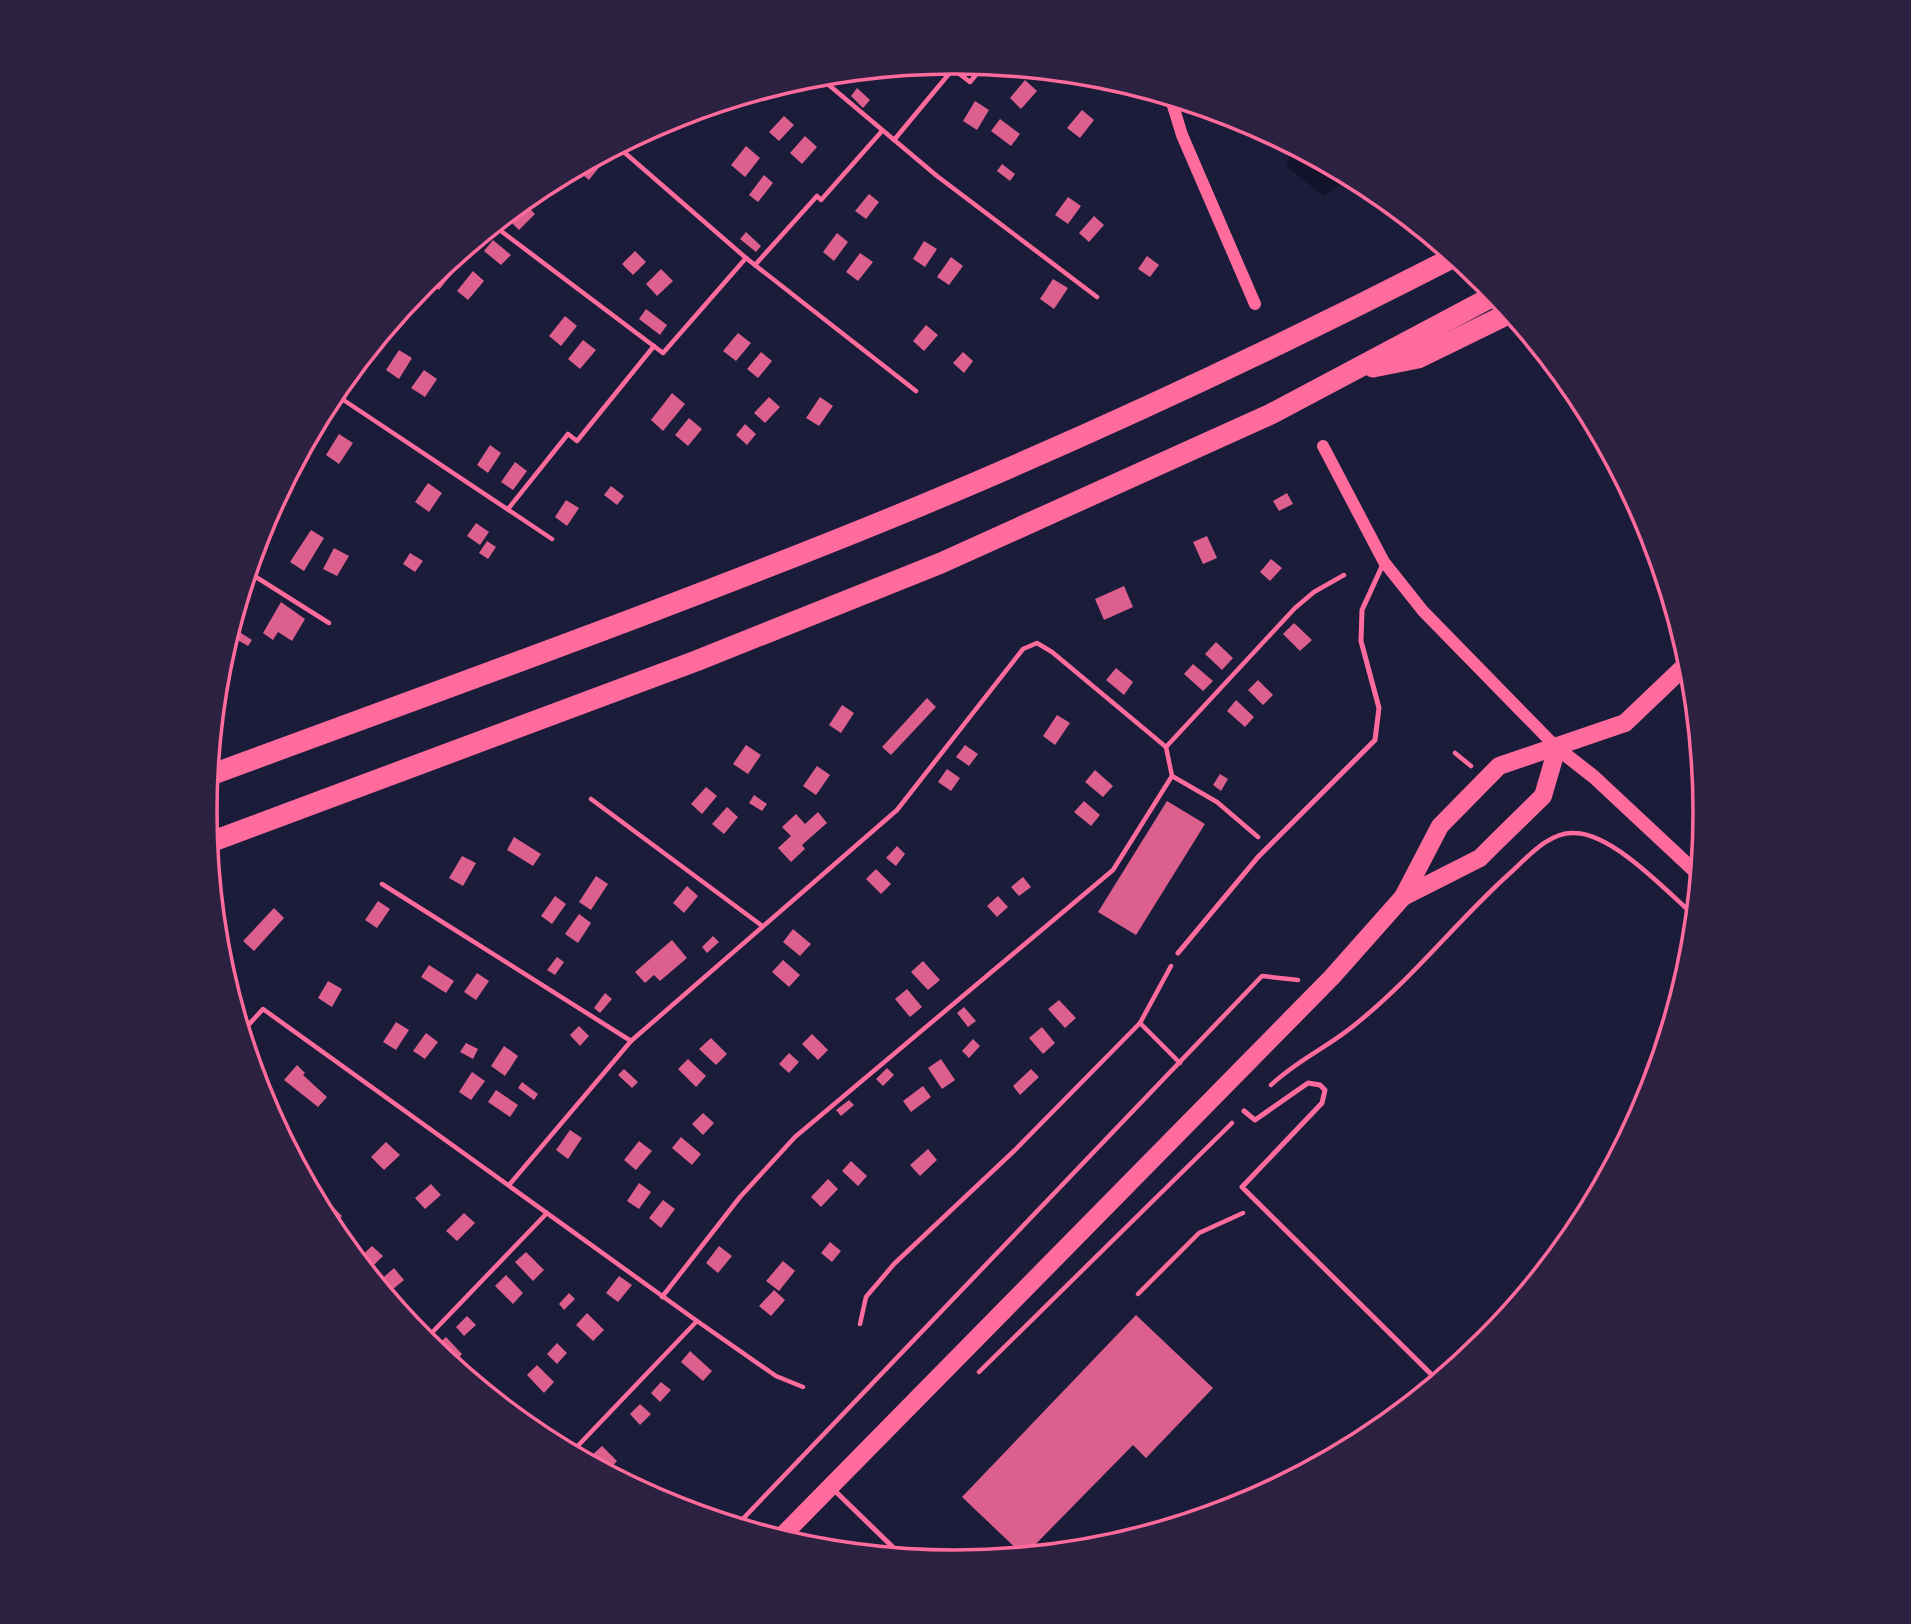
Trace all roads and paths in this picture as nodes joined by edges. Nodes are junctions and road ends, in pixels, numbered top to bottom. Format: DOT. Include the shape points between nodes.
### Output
graph roads {
  1 [pos="949,74"];
  2 [pos="960,74"];
  3 [pos="976,74"];
  4 [pos="829,85"];
  5 [pos="1173,107"];
  6 [pos="882,131"];
  7 [pos="894,140"];
  8 [pos="625,152"];
  9 [pos="500,231"];
  10 [pos="1442,257"];
  11 [pos="746,258"];
  12 [pos="1447,262"];
  13 [pos="755,265"];
  14 [pos="1428,271"];
  15 [pos="1097,297"];
  16 [pos="1487,299"];
  17 [pos="1255,304"];
  18 [pos="1503,316"];
  19 [pos="654,346"];
  20 [pos="1361,369"];
  21 [pos="916,391"];
  22 [pos="343,400"];
  23 [pos="1323,446"];
  24 [pos="508,509"];
  25 [pos="552,539"];
  26 [pos="1384,562"];
  27 [pos="1344,575"];
  28 [pos="256,577"];
  29 [pos="329,622"];
  30 [pos="1680,670"];
  31 [pos="1166,747"];
  32 [pos="1557,748"];
  33 [pos="1455,753"];
  34 [pos="1463,758"];
  35 [pos="219,772"];
  36 [pos="1172,776"];
  37 [pos="592,799"];
  38 [pos="1541,836"];
  39 [pos="218,839"];
  40 [pos="1546,842"];
  41 [pos="1270,846"];
  42 [pos="1691,868"];
  43 [pos="382,884"];
  44 [pos="1403,897"];
  45 [pos="1688,909"];
  46 [pos="761,925"];
  47 [pos="1178,953"];
  48 [pos="1262,976"];
  49 [pos="1140,1023"];
  50 [pos="249,1025"];
  51 [pos="631,1041"];
  52 [pos="1180,1063"];
  53 [pos="1244,1111"];
  54 [pos="509,1185"];
  55 [pos="1260,1205"];
  56 [pos="547,1213"];
  57 [pos="1138,1294"];
  58 [pos="662,1297"];
  59 [pos="697,1321"];
  60 [pos="860,1324"];
  61 [pos="432,1333"];
  62 [pos="1432,1375"];
  63 [pos="970,1382"];
  64 [pos="803,1387"];
  65 [pos="577,1446"];
  66 [pos="830,1486"];
  67 [pos="743,1519"];
  68 [pos="787,1530"];
  69 [pos="893,1548"];
  1 -- 7 [label="path"];
  2 -- 3 [label="path" via="970,82"];
  4 -- 6 [label="path"];
  5 -- 17 [label="street"];
  6 -- 7 [label="path"];
  6 -- 13 [label="path"];
  7 -- 15 [label="path"];
  8 -- 11 [label="path"];
  9 -- 19 [label="path"];
  10 -- 14 [label="highway"];
  11 -- 13 [label="path"];
  11 -- 19 [label="path" via="663,353"];
  12 -- 14 [label="highway"];
  13 -- 21 [label="path"];
  14 -- 35 [label="highway" via="1240,363 922,505 674,604"];
  16 -- 20 [label="highway"];
  18 -- 20 [label="highway" via="1418,358"];
  19 -- 24 [label="path" via="577,441 568,434"];
  20 -- 39 [label="highway" via="941,563 696,661"];
  22 -- 24 [label="path"];
  23 -- 26 [label="street"];
  24 -- 25 [label="path"];
  26 -- 32 [label="street" via="1423,611"];
  26 -- 41 [label="lane" via="1362,610 1361,641 1379,708 1374,740"];
  27 -- 31 [label="path" via="1295,608"];
  28 -- 29 [label="path"];
  30 -- 32 [label="main road" via="1625,723"];
  31 -- 36 [label="path"];
  31 -- 46 [label="path" via="1052,652 1037,643 1023,649 897,810"];
  32 -- 42 [label="main road"];
  32 -- 44 [label="main road" via="1543,796 1480,858"];
  32 -- 44 [label="main road" via="1499,766 1440,826"];
  33 -- 34 [label="path"];
  36 -- 41 [label="path" via="1217,802"];
  36 -- 58 [label="path" via="1113,870 794,1137"];
  37 -- 46 [label="path"];
  38 -- 40 [label="path"];
  40 -- 45 [label="path" via="1577,832 1606,844"];
  40 -- 53 [label="path" via="1359,1022 1283,1073"];
  41 -- 47 [label="lane"];
  43 -- 51 [label="path"];
  44 -- 66 [label="main road" via="1332,977"];
  46 -- 51 [label="path"];
  47 -- 49 [label="path"];
  48 -- 52 [label="path"];
  49 -- 52 [label="path"];
  49 -- 60 [label="path" via="894,1264 866,1297"];
  50 -- 54 [label="path" via="263,1009"];
  51 -- 54 [label="path"];
  52 -- 67 [label="path"];
  53 -- 55 [label="lane" via="1255,1120 1308,1083 1325,1090 1322,1103 1242,1187"];
  53 -- 63 [label="path"];
  54 -- 56 [label="path"];
  55 -- 57 [label="path" via="1199,1233"];
  55 -- 62 [label="lane"];
  56 -- 58 [label="path"];
  56 -- 61 [label="path"];
  58 -- 59 [label="path"];
  59 -- 64 [label="path" via="776,1376"];
  59 -- 65 [label="path"];
  66 -- 68 [label="main road"];
  66 -- 69 [label="lane"];
}
